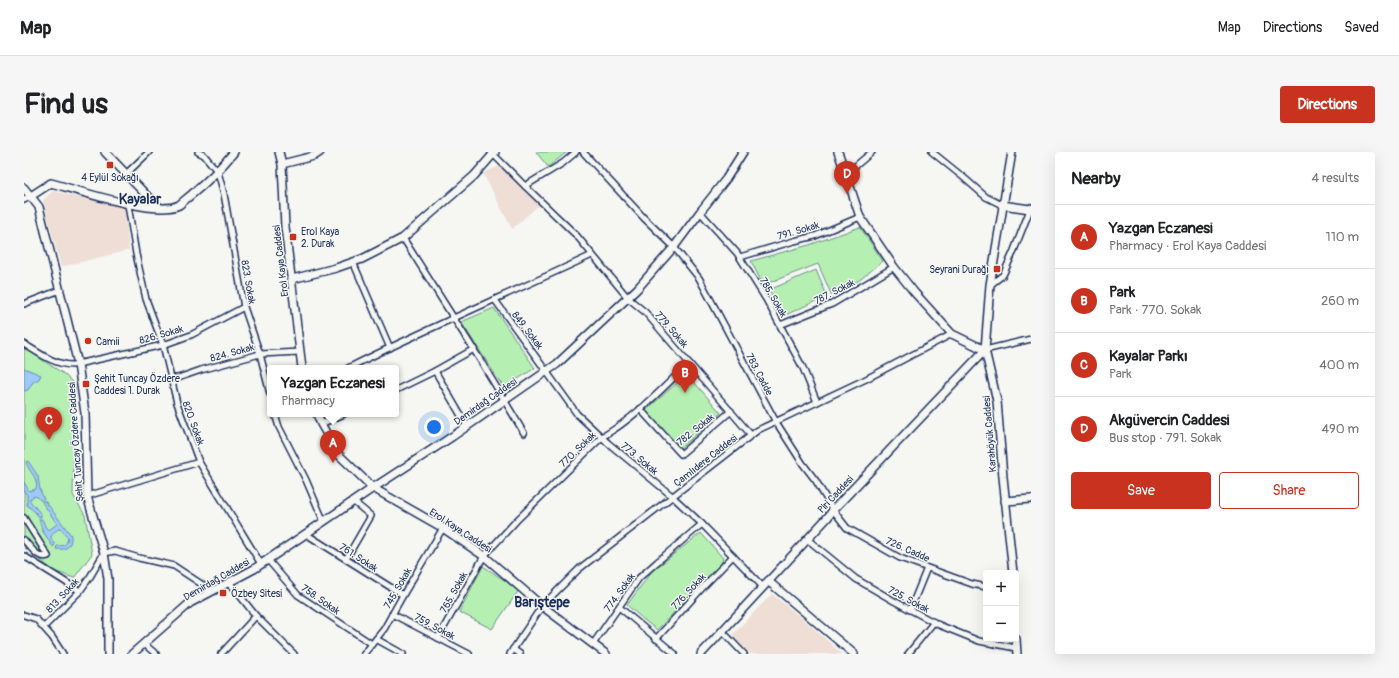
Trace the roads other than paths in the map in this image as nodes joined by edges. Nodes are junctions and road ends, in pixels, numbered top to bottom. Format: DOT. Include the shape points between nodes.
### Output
graph roads {
  1 [pos="105,152"];
  2 [pos="149,152"];
  3 [pos="198,152"];
  4 [pos="234,152"];
  5 [pos="279,152"];
  6 [pos="320,152"];
  7 [pos="576,152"];
  8 [pos="584,152"];
  9 [pos="743,152"];
  10 [pos="838,152"];
  11 [pos="872,152"];
  12 [pos="932,152"];
  13 [pos="1012,152"];
  14 [pos="493,153"];
  15 [pos="282,164"];
  16 [pos="218,172"];
  17 [pos="126,174"];
  18 [pos="846,174"];
  19 [pos="525,186"];
  20 [pos="24,188"];
  21 [pos="31,196"];
  22 [pos="24,200"];
  23 [pos="128,205"];
  24 [pos="1002,205"];
  25 [pos="159,207"];
  26 [pos="1030,208"];
  27 [pos="700,212"];
  28 [pos="860,218"];
  29 [pos="403,238"];
  30 [pos="674,247"];
  31 [pos="592,255"];
  32 [pos="740,257"];
  33 [pos="353,262"];
  34 [pos="894,267"];
  35 [pos="292,279"];
  36 [pos="990,285"];
  37 [pos="60,290"];
  38 [pos="628,298"];
  39 [pos="494,300"];
  40 [pos="24,304"];
  41 [pos="244,307"];
  42 [pos="453,318"];
  43 [pos="780,325"];
  44 [pos="952,334"];
  45 [pos="1031,339"];
  46 [pos="24,344"];
  47 [pos="162,344"];
  48 [pos="390,348"];
  49 [pos="474,349"];
  50 [pos="985,350"];
  51 [pos="300,352"];
  52 [pos="260,354"];
  53 [pos="689,363"];
  54 [pos="78,364"];
  55 [pos="302,365"];
  56 [pos="354,365"];
  57 [pos="435,371"];
  58 [pos="547,371"];
  59 [pos="171,378"];
  60 [pos="267,382"];
  61 [pos="399,389"];
  62 [pos="505,400"];
  63 [pos="817,402"];
  64 [pos="640,409"];
  65 [pos="731,411"];
  66 [pos="276,417"];
  67 [pos="318,417"];
  68 [pos="337,417"];
  69 [pos="776,422"];
  70 [pos="321,424"];
  71 [pos="467,426"];
  72 [pos="524,433"];
  73 [pos="751,435"];
  74 [pos="602,437"];
  75 [pos="199,462"];
  76 [pos="373,488"];
  77 [pos="87,496"];
  78 [pos="672,496"];
  79 [pos="1031,499"];
  80 [pos="1005,500"];
  81 [pos="354,502"];
  82 [pos="833,510"];
  83 [pos="24,518"];
  84 [pos="324,522"];
  85 [pos="702,524"];
  86 [pos="443,528"];
  87 [pos="306,534"];
  88 [pos="808,538"];
  89 [pos="24,540"];
  90 [pos="104,553"];
  91 [pos="24,556"];
  92 [pos="484,556"];
  93 [pos="733,556"];
  94 [pos="346,559"];
  95 [pos="268,560"];
  96 [pos="261,564"];
  97 [pos="927,568"];
  98 [pos="1013,570"];
  99 [pos="229,582"];
  100 [pos="765,584"];
  101 [pos="983,586"];
  102 [pos="80,591"];
  103 [pos="212,591"];
  104 [pos="402,595"];
  105 [pos="542,606"];
  106 [pos="619,607"];
  107 [pos="910,610"];
  108 [pos="392,614"];
  109 [pos="24,615"];
  110 [pos="256,616"];
  111 [pos="934,622"];
  112 [pos="44,627"];
  113 [pos="722,631"];
  114 [pos="438,638"];
  115 [pos="656,639"];
  116 [pos="376,640"];
  117 [pos="144,644"];
  118 [pos="372,644"];
  119 [pos="593,644"];
  120 [pos="1017,651"];
  121 [pos="511,652"];
  122 [pos="63,654"];
  123 [pos="108,654"];
  124 [pos="132,654"];
  125 [pos="156,654"];
  126 [pos="221,654"];
  127 [pos="294,654"];
  128 [pos="364,654"];
  129 [pos="403,654"];
  130 [pos="469,654"];
  131 [pos="520,654"];
  132 [pos="606,654"];
  133 [pos="675,654"];
  134 [pos="701,654"];
  135 [pos="744,654"];
  136 [pos="854,654"];
  137 [pos="908,654"];
  1 -- 17 [label="street"];
  2 -- 17 [label="street"];
  3 -- 16 [label="street" via="204,154"];
  4 -- 16 [label="street"];
  5 -- 15 [label="street, Erol Kaya Caddesi"];
  6 -- 15 [label="street" via="314,156"];
  7 -- 19 [label="street"];
  8 -- 30 [label="street, 783. Cadde"];
  9 -- 27 [label="street, Demirdağ Caddesi"];
  10 -- 18 [label="street"];
  11 -- 18 [label="street"];
  12 -- 24 [label="street" via="986,197"];
  13 -- 24 [label="street, Karahöyük Caddesi"];
  14 -- 19 [label="street, 779. Sokak"];
  14 -- 29 [label="street" via="474,176"];
  15 -- 35 [label="street, Erol Kaya Caddesi"];
  16 -- 25 [label="street" via="179,205"];
  16 -- 41 [label="street, 823. Sokak"];
  17 -- 25 [label="street"];
  18 -- 28 [label="street"];
  19 -- 31 [label="street, 779. Sokak" via="577,236"];
  20 -- 21 [label="street, Şehit Tuncay Özdere Caddesi"];
  21 -- 22 [label="street"];
  21 -- 23 [label="street" via="51,183"];
  21 -- 37 [label="street, Şehit Tuncay Özdere Caddesi" via="39,207"];
  23 -- 25 [label="street"];
  23 -- 47 [label="street, 820. Sokak" via="146,299"];
  24 -- 26 [label="street"];
  24 -- 36 [label="street, Karahöyük Caddesi"];
  26 -- 36 [label="street" via="1003,275"];
  27 -- 30 [label="street, Demirdağ Caddesi"];
  27 -- 32 [label="street, 785. Sokak"];
  28 -- 32 [label="street, 791. Sokak" via="815,236"];
  28 -- 34 [label="street"];
  29 -- 33 [label="street"];
  29 -- 42 [label="street"];
  30 -- 38 [label="street, Demirdağ Caddesi"];
  30 -- 69 [label="street, 783. Cadde" via="699,278"];
  31 -- 38 [label="street, 779. Sokak"];
  31 -- 39 [label="street"];
  32 -- 43 [label="street, 785. Sokak"];
  33 -- 35 [label="street"];
  33 -- 48 [label="street"];
  34 -- 43 [label="street, 787. Sokak" via="832,304"];
  34 -- 44 [label="street"];
  35 -- 51 [label="street, Erol Kaya Caddesi"];
  36 -- 50 [label="street, Karahöyük Caddesi"];
  37 -- 40 [label="street"];
  37 -- 54 [label="street, Şehit Tuncay Özdere Caddesi"];
  38 -- 53 [label="street, 779. Sokak" via="645,312"];
  38 -- 58 [label="street, Demirdağ Caddesi"];
  39 -- 42 [label="street"];
  39 -- 58 [label="street, 849. Sokak"];
  41 -- 47 [label="street, 826. Sokak" via="191,335"];
  41 -- 52 [label="street, 823. Sokak"];
  42 -- 48 [label="street"];
  42 -- 49 [label="street"];
  43 -- 63 [label="street, 785. Sokak" via="803,368"];
  44 -- 50 [label="street"];
  44 -- 63 [label="street, Çamlıdere Caddesi"];
  45 -- 50 [label="street"];
  46 -- 54 [label="street, 826. Sokak" via="58,362"];
  47 -- 54 [label="street, 826. Sokak"];
  47 -- 59 [label="street, 820. Sokak"];
  48 -- 56 [label="street"];
  49 -- 57 [label="street"];
  49 -- 62 [label="street"];
  50 -- 80 [label="street, Karahöyük Caddesi" via="997,401"];
  50 -- 82 [label="street, Piri Caddesi"];
  51 -- 52 [label="street, 824. Sokak"];
  51 -- 55 [label="street, Erol Kaya Caddesi"];
  52 -- 59 [label="street, 824. Sokak"];
  52 -- 60 [label="street, 823. Sokak"];
  53 -- 64 [label="street, 770. Sokak"];
  53 -- 65 [label="street, 779. Sokak"];
  54 -- 77 [label="street, Şehit Tuncay Özdere Caddesi" via="85,413"];
  57 -- 61 [label="street"];
  57 -- 71 [label="street"];
  58 -- 62 [label="street, Demirdağ Caddesi"];
  58 -- 74 [label="street, 773. Sokak" via="577,414"];
  59 -- 75 [label="street, 820. Sokak" via="177,403"];
  62 -- 71 [label="street, Demirdağ Caddesi"];
  62 -- 72 [label="street"];
  63 -- 69 [label="street, Çamlıdere Caddesi"];
  64 -- 65 [label="street, 782. Sokak" via="681,454"];
  64 -- 74 [label="street, 770. Sokak"];
  65 -- 73 [label="street, 779. Sokak"];
  66 -- 84 [label="street"];
  67 -- 70 [label="street, Erol Kaya Caddesi"];
  68 -- 70 [label="street"];
  69 -- 73 [label="street, Çamlıdere Caddesi"];
  69 -- 82 [label="street, 783. Cadde"];
  70 -- 76 [label="street, Erol Kaya Caddesi" via="339,456"];
  71 -- 76 [label="street, Demirdağ Caddesi"];
  73 -- 78 [label="street, Çamlıdere Caddesi"];
  74 -- 78 [label="street, 773. Sokak"];
  74 -- 92 [label="street, 770. Sokak"];
  75 -- 77 [label="street"];
  75 -- 96 [label="street, 820. Sokak"];
  76 -- 81 [label="street, Demirdağ Caddesi"];
  76 -- 86 [label="street, Erol Kaya Caddesi"];
  77 -- 90 [label="street, Şehit Tuncay Özdere Caddesi"];
  78 -- 85 [label="street, 773. Sokak"];
  78 -- 105 [label="street, Çamlıdere Caddesi" via="579,570"];
  79 -- 80 [label="street"];
  80 -- 98 [label="street, Karahöyük Caddesi"];
  81 -- 84 [label="street, Demirdağ Caddesi"];
  81 -- 94 [label="street" via="371,516"];
  82 -- 88 [label="street, Piri Caddesi"];
  82 -- 97 [label="street, 726. Cadde" via="847,528 900,558"];
  83 -- 89 [label="street" via="47,558 39,556"];
  84 -- 87 [label="street, Demirdağ Caddesi"];
  85 -- 93 [label="street, 773. Sokak"];
  85 -- 106 [label="street, 774. Sokak" via="639,578"];
  86 -- 92 [label="street, Erol Kaya Caddesi"];
  86 -- 104 [label="street, 745. Sokak"];
  87 -- 94 [label="street, 761. Sokak"];
  87 -- 95 [label="street, Demirdağ Caddesi"];
  88 -- 100 [label="street, Piri Caddesi"];
  88 -- 107 [label="street, 725. Sokak" via="856,579"];
  90 -- 102 [label="street, 813. Sokak"];
  90 -- 103 [label="street" via="115,551 174,566"];
  90 -- 123 [label="street, Şehit Tuncay Özdere Caddesi" via="108,579"];
  91 -- 102 [label="street"];
  92 -- 105 [label="street, Erol Kaya Caddesi"];
  92 -- 114 [label="street, 765. Sokak"];
  93 -- 100 [label="street, 773. Sokak"];
  93 -- 115 [label="street, 776. Sokak"];
  94 -- 104 [label="street, 761. Sokak"];
  95 -- 96 [label="street, Demirdağ Caddesi"];
  95 -- 118 [label="street, 758. Sokak" via="298,595"];
  96 -- 99 [label="street, Demirdağ Caddesi"];
  97 -- 101 [label="street, 726. Cadde"];
  97 -- 107 [label="street"];
  99 -- 103 [label="street, Demirdağ Caddesi"];
  99 -- 110 [label="street"];
  100 -- 113 [label="street, Piri Caddesi"];
  100 -- 136 [label="street"];
  102 -- 112 [label="street, 813. Sokak"];
  103 -- 117 [label="street, Demirdağ Caddesi" via="190,603"];
  104 -- 108 [label="street, 745. Sokak"];
  105 -- 119 [label="street, Erol Kaya Caddesi"];
  105 -- 121 [label="street, Çamlıdere Caddesi"];
  106 -- 115 [label="street"];
  106 -- 119 [label="street, 774. Sokak"];
  107 -- 111 [label="street, 725. Sokak"];
  108 -- 114 [label="street, 759. Sokak"];
  108 -- 116 [label="street, 745. Sokak"];
  109 -- 112 [label="street" via="36,619"];
  110 -- 126 [label="street"];
  110 -- 127 [label="street"];
  111 -- 120 [label="street, 725. Sokak" via="979,641"];
  111 -- 137 [label="street"];
  112 -- 122 [label="street"];
  113 -- 134 [label="street, Piri Caddesi"];
  113 -- 135 [label="street"];
  114 -- 130 [label="street, 759. Sokak"];
  115 -- 133 [label="street"];
  116 -- 118 [label="street, 745. Sokak"];
  116 -- 129 [label="street"];
  117 -- 124 [label="street, Demirdağ Caddesi"];
  117 -- 125 [label="street"];
  118 -- 128 [label="street, 745. Sokak"];
  119 -- 132 [label="street, Erol Kaya Caddesi"];
  121 -- 131 [label="street"];
}
